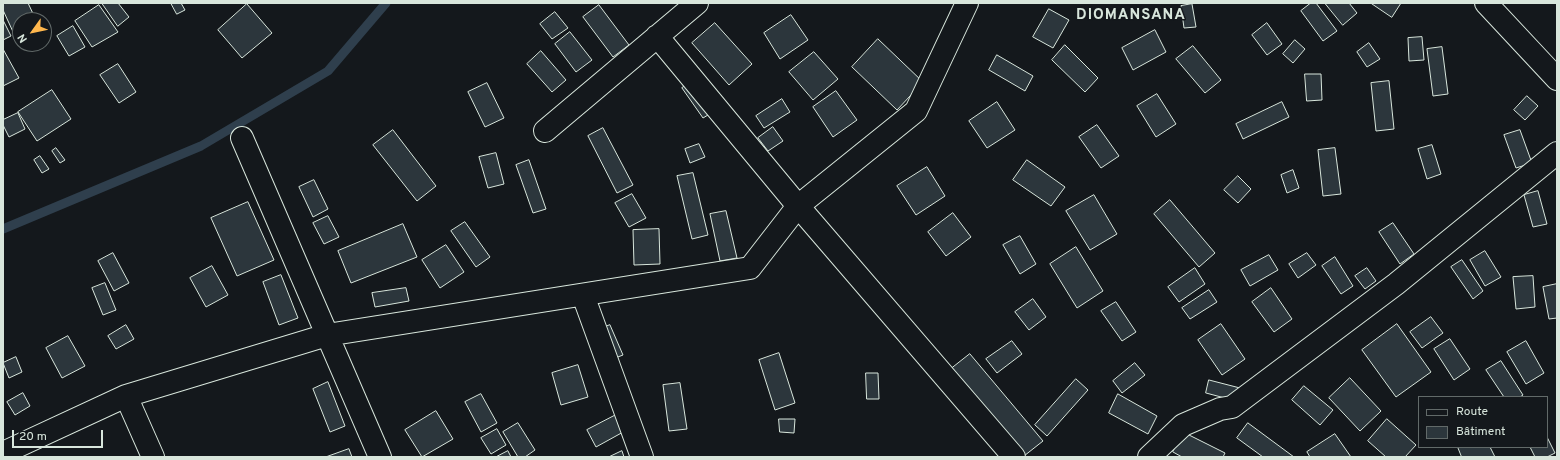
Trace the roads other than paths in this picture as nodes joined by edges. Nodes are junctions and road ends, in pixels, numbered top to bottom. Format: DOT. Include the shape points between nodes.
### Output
graph roads {
  1 [pos="697,3"];
  2 [pos="967,3"];
  3 [pos="1486,3"];
  4 [pos="657,36"];
  5 [pos="1557,79"];
  6 [pos="545,131"];
  7 [pos="242,138"];
  8 [pos="1557,153"];
  9 [pos="798,206"];
  10 [pos="583,295"];
  11 [pos="327,335"];
  12 [pos="126,396"];
  13 [pos="3,453"];
  14 [pos="153,457"];
  15 [pos="380,457"];
  16 [pos="642,457"];
  17 [pos="1014,457"];
  18 [pos="1149,457"];
  1 -- 4 [label="street"];
  2 -- 9 [label="street" via="916,111"];
  3 -- 5 [label="street"];
  4 -- 6 [label="street"];
  4 -- 9 [label="street"];
  7 -- 11 [label="street"];
  8 -- 18 [label="street" via="1396,284 1232,407 1220,409 1183,425"];
  9 -- 10 [label="street" via="750,268"];
  9 -- 17 [label="street"];
  10 -- 11 [label="street"];
  10 -- 16 [label="street"];
  11 -- 12 [label="street"];
  11 -- 15 [label="street"];
  12 -- 13 [label="street"];
  12 -- 14 [label="street"];
}
